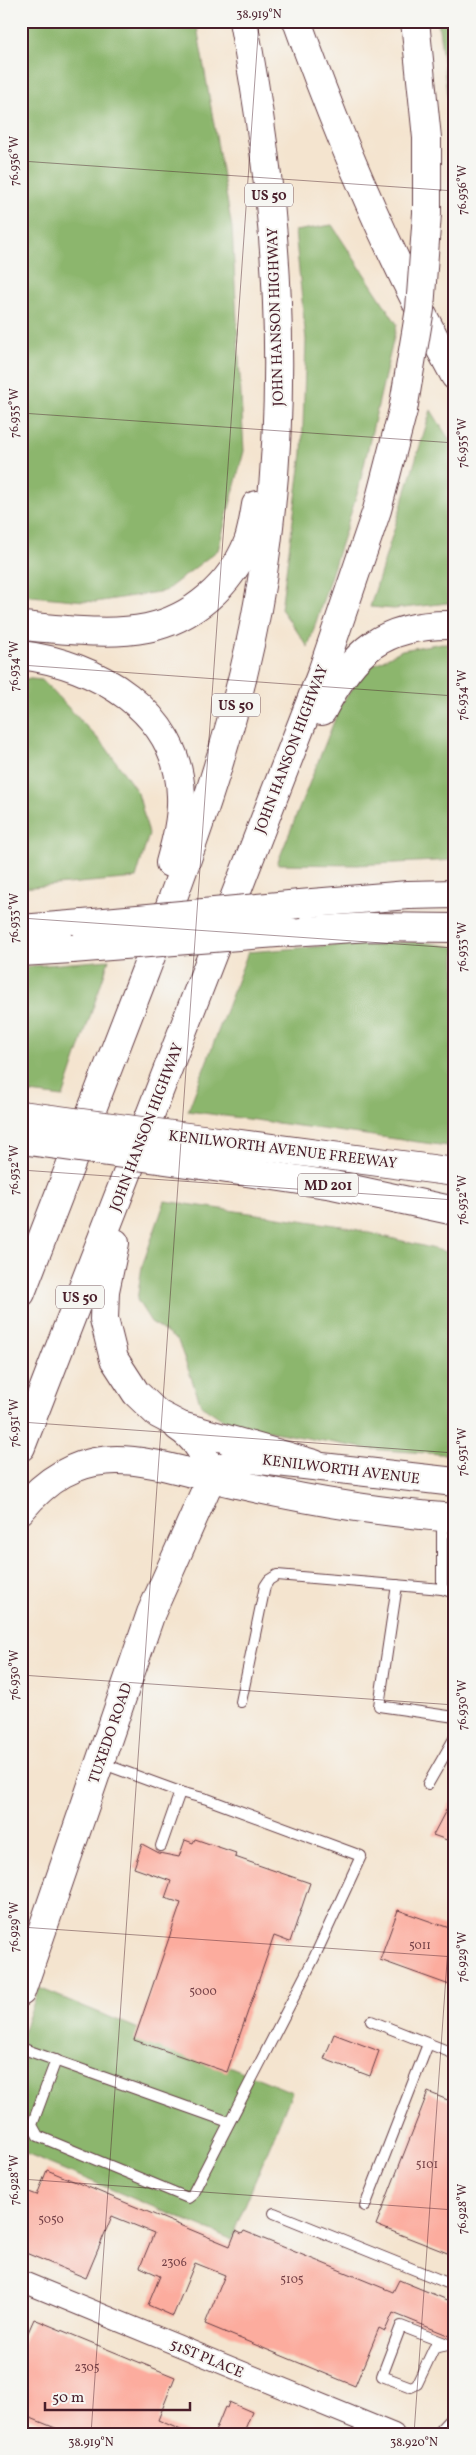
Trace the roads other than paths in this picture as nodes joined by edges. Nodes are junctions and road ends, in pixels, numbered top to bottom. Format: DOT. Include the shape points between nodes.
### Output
graph roads {
  1 [pos="243,21"];
  2 [pos="296,21"];
  3 [pos="415,21"];
  4 [pos="280,371"];
  5 [pos="455,376"];
  6 [pos="455,625"];
  7 [pos="21,626"];
  8 [pos="21,655"];
  9 [pos="260,830"];
  10 [pos="455,886"];
  11 [pos="455,894"];
  12 [pos="408,895"];
  13 [pos="455,928"];
  14 [pos="21,929"];
  15 [pos="21,952"];
  16 [pos="125,1024"];
  17 [pos="21,1115"];
  18 [pos="21,1140"];
  19 [pos="138,1148"];
  20 [pos="455,1172"];
  21 [pos="455,1211"];
  22 [pos="21,1293"];
  23 [pos="170,1422"];
  24 [pos="21,1447"];
  25 [pos="314,1464"];
  26 [pos="211,1478"];
  27 [pos="455,1482"];
  28 [pos="21,1510"];
  29 [pos="448,1517"];
  30 [pos="396,1585"];
  31 [pos="442,1588"];
  32 [pos="455,1593"];
  33 [pos="241,1702"];
  34 [pos="455,1717"];
  35 [pos="455,1737"];
  36 [pos="100,1763"];
  37 [pos="428,1784"];
  38 [pos="180,1792"];
  39 [pos="161,1846"];
  40 [pos="21,1992"];
  41 [pos="371,2021"];
  42 [pos="428,2044"];
  43 [pos="21,2048"];
  44 [pos="455,2054"];
  45 [pos="56,2060"];
  46 [pos="229,2122"];
  47 [pos="365,2206"];
  48 [pos="274,2214"];
  49 [pos="21,2281"];
  50 [pos="455,2286"];
  51 [pos="451,2346"];
  52 [pos="455,2421"];
  53 [pos="394,2434"];
  54 [pos="443,2434"];
  1 -- 4 [label="main road, JOHN HANSON HIGHWAY / US 50" via="270,204"];
  2 -- 5 [label="main road" via="330,114 373,212"];
  3 -- 9 [label="main road, JOHN HANSON HIGHWAY / US 50, bridge" via="427,138 427,213 420,309 403,410 387,476 358,568 322,672"];
  4 -- 7 [label="main road" via="249,541 233,570 213,593 184,614 147,628 108,630"];
  4 -- 16 [label="main road, JOHN HANSON HIGHWAY / US 50" via="268,540 234,711 197,834"];
  6 -- 9 [label="main road" via="406,629 376,642 350,664"];
  8 -- 16 [label="main road" via="72,666 105,680 134,701 156,724 176,764 181,794 179,828"];
  9 -- 19 [label="main road, JOHN HANSON HIGHWAY / US 50"];
  10 -- 12 [label="main road"];
  11 -- 12 [label="main road"];
  12 -- 14 [label="main road, bridge"];
  13 -- 15 [label="main road, bridge" via="370,927"];
  16 -- 22 [label="main road, JOHN HANSON HIGHWAY / US 50"];
  17 -- 20 [label="main road, KENILWORTH AVENUE FREEWAY, bridge"];
  18 -- 21 [label="main road, MD 201, bridge" via="333,1186"];
  19 -- 23 [label="main road" via="108,1275 104,1319 110,1346 124,1376 147,1405"];
  19 -- 24 [label="main road, JOHN HANSON HIGHWAY / US 50"];
  23 -- 25 [label="main road"];
  23 -- 26 [label="main road" via="197,1444 207,1460"];
  25 -- 26 [label="main road, KENILWORTH AVENUE" via="251,1459 231,1463"];
  25 -- 27 [label="main road, KENILWORTH AVENUE" via="380,1475"];
  26 -- 28 [label="main road" via="150,1462 106,1460 63,1475"];
  26 -- 29 [label="main road, KENILWORTH AVENUE" via="302,1500"];
  26 -- 36 [label="main road, TUXEDO ROAD" via="159,1592"];
  29 -- 31 [label="lane"];
  30 -- 31 [label="lane"];
  30 -- 33 [label="lane" via="273,1576 265,1586"];
  30 -- 34 [label="lane" via="379,1706"];
  31 -- 32 [label="lane"];
  35 -- 37 [label="lane"];
  36 -- 38 [label="lane"];
  36 -- 40 [label="main road, TUXEDO ROAD"];
  38 -- 39 [label="lane"];
  38 -- 46 [label="lane" via="362,1856 314,1958"];
  41 -- 42 [label="lane"];
  42 -- 44 [label="lane"];
  42 -- 47 [label="lane"];
  43 -- 45 [label="lane"];
  45 -- 46 [label="lane"];
  45 -- 46 [label="lane" via="32,2125 38,2136 182,2197 192,2195"];
  48 -- 50 [label="lane"];
  49 -- 53 [label="street, 51ST PLACE"];
  51 -- 51 [label="lane" via="434,2348 417,2384 411,2387 382,2376 401,2326"];
  52 -- 54 [label="street"];
}
